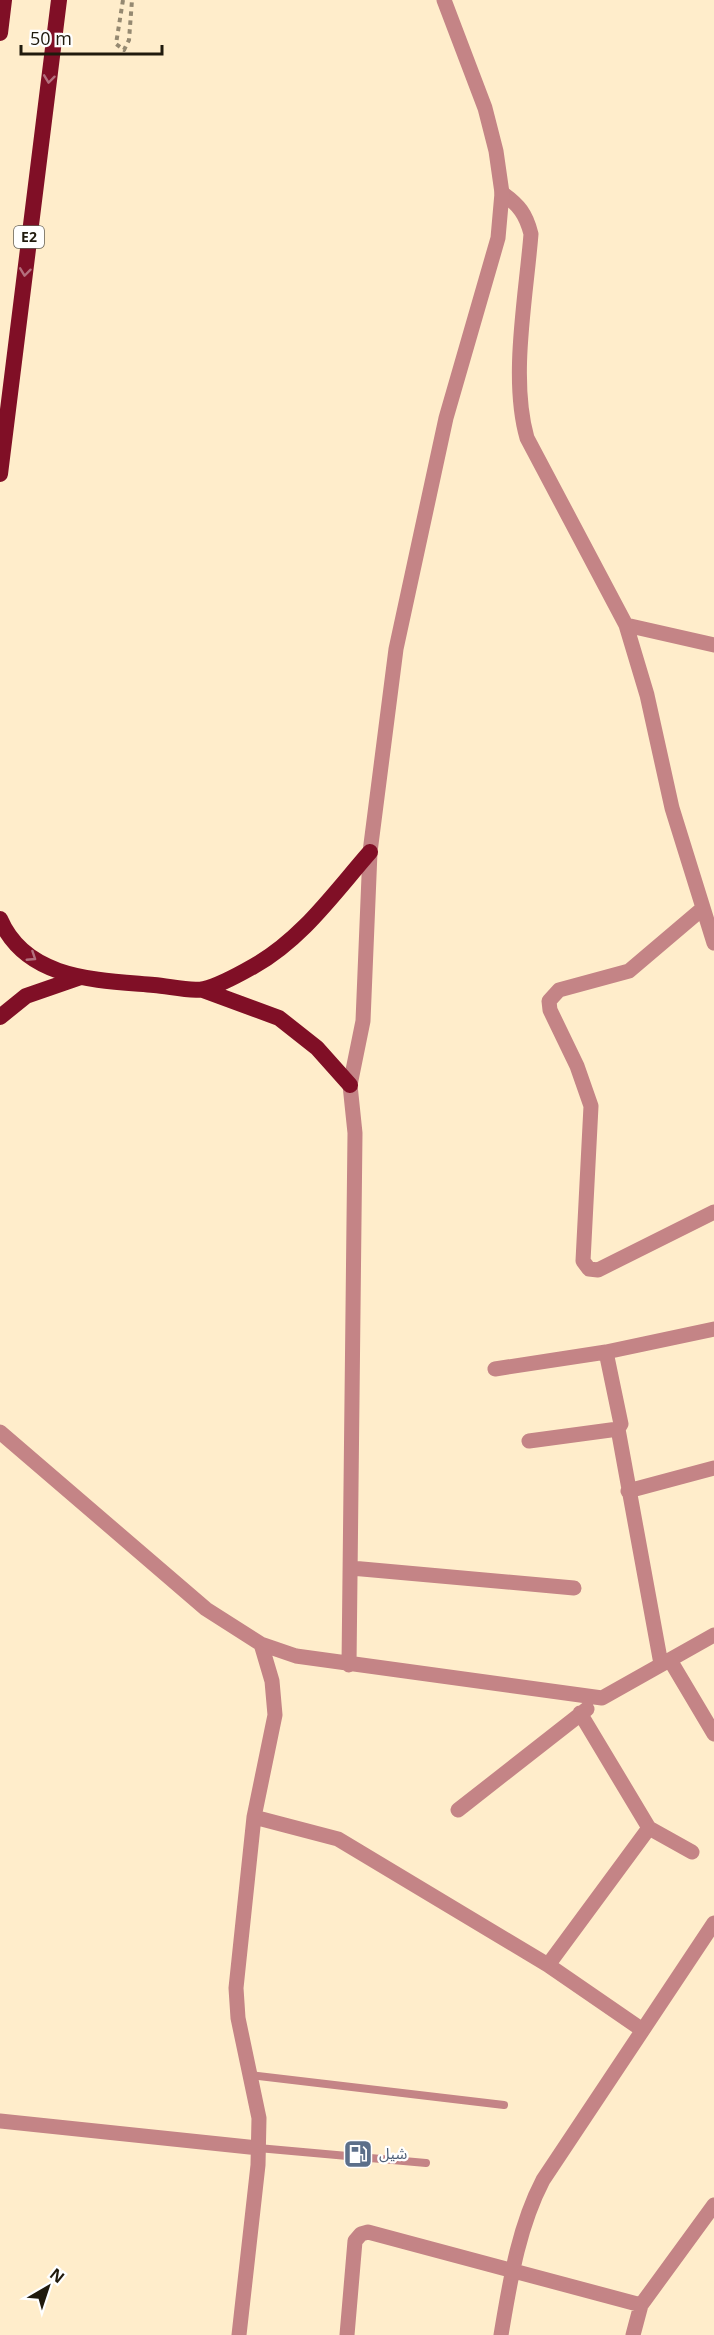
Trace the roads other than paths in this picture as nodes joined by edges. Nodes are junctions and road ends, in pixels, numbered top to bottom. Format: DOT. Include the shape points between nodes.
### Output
graph roads {
  1 [pos="4,0"];
  2 [pos="59,0"];
  3 [pos="444,0"];
  4 [pos="0,33"];
  5 [pos="502,193"];
  6 [pos="0,474"];
  7 [pos="626,625"];
  8 [pos="714,645"];
  9 [pos="370,852"];
  10 [pos="702,909"];
  11 [pos="0,919"];
  12 [pos="714,943"];
  13 [pos="78,978"];
  14 [pos="203,990"];
  15 [pos="0,1017"];
  16 [pos="350,1085"];
  17 [pos="714,1212"];
  18 [pos="714,1329"];
  19 [pos="606,1352"];
  20 [pos="495,1369"];
  21 [pos="618,1429"];
  22 [pos="0,1432"];
  23 [pos="528,1441"];
  24 [pos="714,1468"];
  25 [pos="628,1491"];
  26 [pos="351,1568"];
  27 [pos="574,1588"];
  28 [pos="714,1635"];
  29 [pos="261,1644"];
  30 [pos="666,1662"];
  31 [pos="349,1665"];
  32 [pos="602,1698"];
  33 [pos="580,1713"];
  34 [pos="714,1734"];
  35 [pos="458,1810"];
  36 [pos="254,1817"];
  37 [pos="649,1828"];
  38 [pos="692,1852"];
  39 [pos="714,1923"];
  40 [pos="548,1965"];
  41 [pos="641,2029"];
  42 [pos="250,2075"];
  43 [pos="504,2105"];
  44 [pos="0,2121"];
  45 [pos="258,2148"];
  46 [pos="426,2163"];
  47 [pos="714,2205"];
  48 [pos="512,2271"];
  49 [pos="641,2305"];
  50 [pos="239,2335"];
  51 [pos="347,2335"];
  52 [pos="501,2335"];
  53 [pos="633,2335"];
  1 -- 4 [label="highway"];
  2 -- 6 [label="highway, E2, one-way"];
  3 -- 5 [label="street" via="485,108"];
  5 -- 7 [label="street" via="526,215 531,234 519,385 522,421 527,438"];
  5 -- 9 [label="street" via="498,238 446,418 396,649"];
  7 -- 8 [label="street"];
  7 -- 10 [label="street" via="648,695 672,808"];
  9 -- 14 [label="highway" via="299,934 254,966"];
  9 -- 16 [label="street" via="363,1021"];
  10 -- 12 [label="street"];
  10 -- 17 [label="street" via="629,971 559,990 549,1001 591,1106 584,1261 590,1269 598,1270"];
  11 -- 13 [label="highway, one-way" via="20,949"];
  13 -- 14 [label="highway"];
  13 -- 15 [label="highway" via="26,996"];
  14 -- 16 [label="highway" via="279,1018 318,1048"];
  16 -- 26 [label="street" via="355,1133"];
  18 -- 19 [label="street"];
  19 -- 20 [label="street"];
  19 -- 21 [label="street" via="621,1424"];
  21 -- 23 [label="street"];
  21 -- 25 [label="street"];
  22 -- 29 [label="street" via="206,1609"];
  24 -- 25 [label="street"];
  25 -- 30 [label="street"];
  26 -- 27 [label="street"];
  26 -- 31 [label="street"];
  28 -- 30 [label="street"];
  29 -- 31 [label="street" via="296,1656"];
  29 -- 36 [label="street" via="272,1681 275,1715"];
  30 -- 32 [label="street"];
  30 -- 34 [label="street"];
  31 -- 32 [label="street"];
  32 -- 33 [label="street"];
  33 -- 35 [label="street"];
  33 -- 37 [label="street"];
  36 -- 40 [label="street" via="338,1839"];
  36 -- 42 [label="street" via="236,1988"];
  37 -- 38 [label="street"];
  37 -- 40 [label="street"];
  39 -- 41 [label="street"];
  40 -- 41 [label="street"];
  41 -- 48 [label="street" via="543,2180 531,2205"];
  42 -- 43 [label="lane"];
  42 -- 45 [label="street" via="259,2118"];
  44 -- 45 [label="street"];
  45 -- 46 [label="lane"];
  45 -- 50 [label="street"];
  47 -- 49 [label="street"];
  48 -- 49 [label="street"];
  48 -- 51 [label="street" via="369,2232 361,2234 355,2241"];
  48 -- 52 [label="street"];
  49 -- 53 [label="street"];
}
